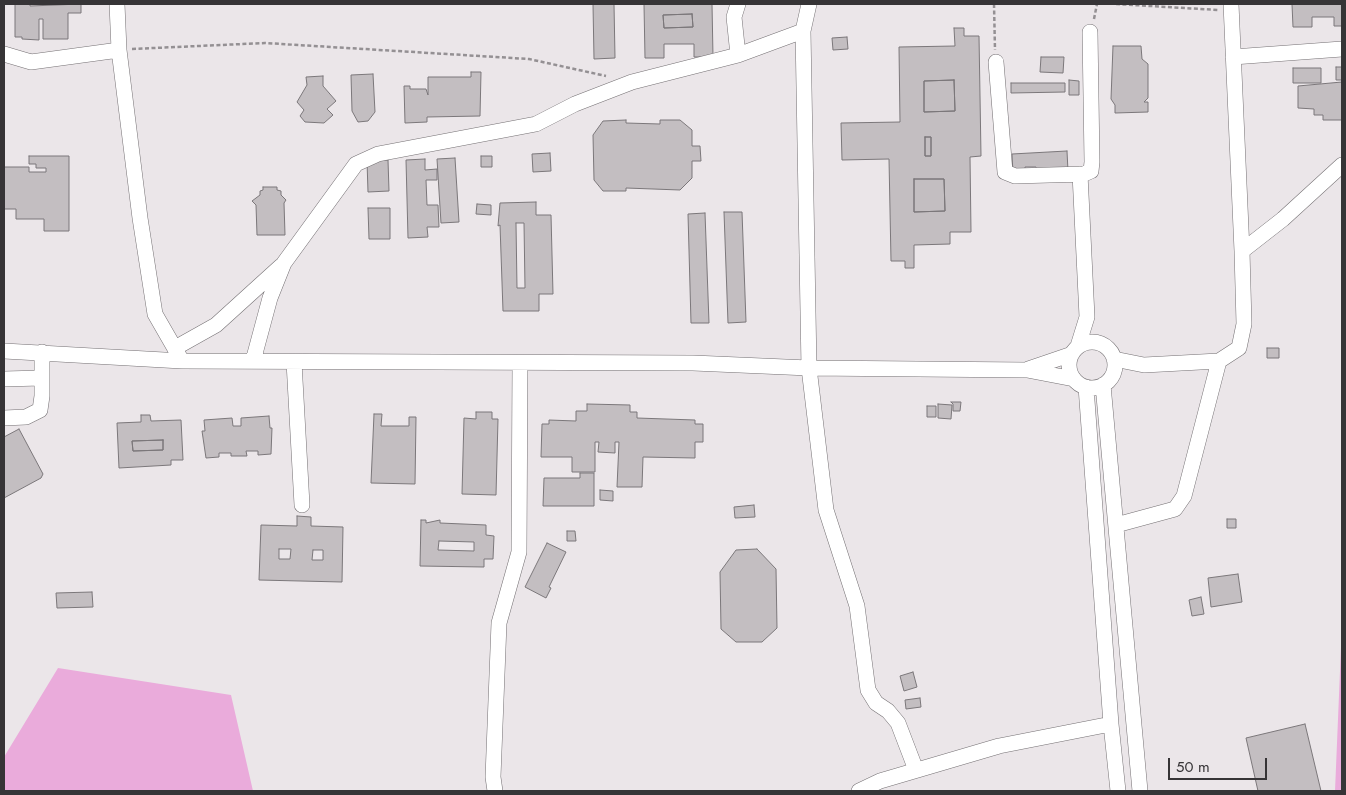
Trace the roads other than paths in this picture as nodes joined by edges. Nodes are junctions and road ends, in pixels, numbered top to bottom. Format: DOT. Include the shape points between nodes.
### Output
graph roads {
  1 [pos="117,4"];
  2 [pos="738,4"];
  3 [pos="809,4"];
  4 [pos="1232,7"];
  5 [pos="803,31"];
  6 [pos="1090,32"];
  7 [pos="1342,49"];
  8 [pos="119,50"];
  9 [pos="4,54"];
  10 [pos="738,54"];
  11 [pos="1233,57"];
  12 [pos="996,62"];
  13 [pos="1342,165"];
  14 [pos="1080,174"];
  15 [pos="1242,251"];
  16 [pos="284,263"];
  17 [pos="1087,317"];
  18 [pos="1099,343"];
  19 [pos="1075,350"];
  20 [pos="4,351"];
  21 [pos="42,352"];
  22 [pos="178,355"];
  23 [pos="1114,358"];
  24 [pos="253,362"];
  25 [pos="294,362"];
  26 [pos="520,362"];
  27 [pos="1219,362"];
  28 [pos="1144,365"];
  29 [pos="809,368"];
  30 [pos="1027,370"];
  31 [pos="41,378"];
  32 [pos="4,379"];
  33 [pos="1107,381"];
  34 [pos="1080,383"];
  35 [pos="4,418"];
  36 [pos="302,505"];
  37 [pos="1116,525"];
  38 [pos="1111,724"];
  39 [pos="916,770"];
  40 [pos="495,791"];
  41 [pos="859,791"];
  42 [pos="1118,791"];
  43 [pos="1140,791"];
  1 -- 8 [label="lane"];
  2 -- 10 [label="lane" via="734,17"];
  3 -- 5 [label="lane"];
  4 -- 11 [label="lane"];
  5 -- 10 [label="lane"];
  5 -- 29 [label="lane"];
  6 -- 14 [label="lane" via="1092,162 1091,171"];
  7 -- 11 [label="lane"];
  8 -- 9 [label="lane" via="31,62"];
  8 -- 22 [label="lane" via="155,314"];
  10 -- 16 [label="lane" via="632,82 575,104 536,124 378,154 356,164"];
  11 -- 15 [label="lane"];
  12 -- 14 [label="lane" via="1005,172 1015,176"];
  13 -- 15 [label="lane"];
  14 -- 17 [label="lane"];
  15 -- 27 [label="lane" via="1244,324 1239,348"];
  16 -- 22 [label="lane"];
  16 -- 24 [label="lane" via="270,298"];
  17 -- 18 [label="lane"];
  17 -- 19 [label="lane"];
  18 -- 19 [label="lane" via="1092,342"];
  18 -- 23 [label="lane" via="1106,346"];
  19 -- 30 [label="lane"];
  19 -- 34 [label="lane" via="1069,367"];
  20 -- 21 [label="lane"];
  21 -- 22 [label="lane"];
  21 -- 31 [label="lane"];
  22 -- 24 [label="lane"];
  23 -- 28 [label="lane"];
  23 -- 33 [label="lane" via="1115,368"];
  24 -- 25 [label="lane"];
  25 -- 26 [label="lane"];
  25 -- 36 [label="lane"];
  26 -- 29 [label="lane" via="693,363"];
  26 -- 40 [label="lane" via="519,552 499,623"];
  27 -- 28 [label="lane"];
  27 -- 37 [label="lane" via="1184,496 1175,509"];
  28 -- 33 [label="lane"];
  29 -- 30 [label="lane"];
  29 -- 39 [label="lane" via="826,510 857,606 868,690 876,703 898,722"];
  30 -- 34 [label="lane"];
  31 -- 32 [label="lane"];
  31 -- 35 [label="lane" via="40,410 26,417"];
  33 -- 34 [label="lane"];
  33 -- 37 [label="lane"];
  34 -- 38 [label="lane"];
  37 -- 43 [label="lane"];
  38 -- 39 [label="lane" via="999,746"];
  38 -- 42 [label="lane"];
  39 -- 41 [label="lane"];
}
